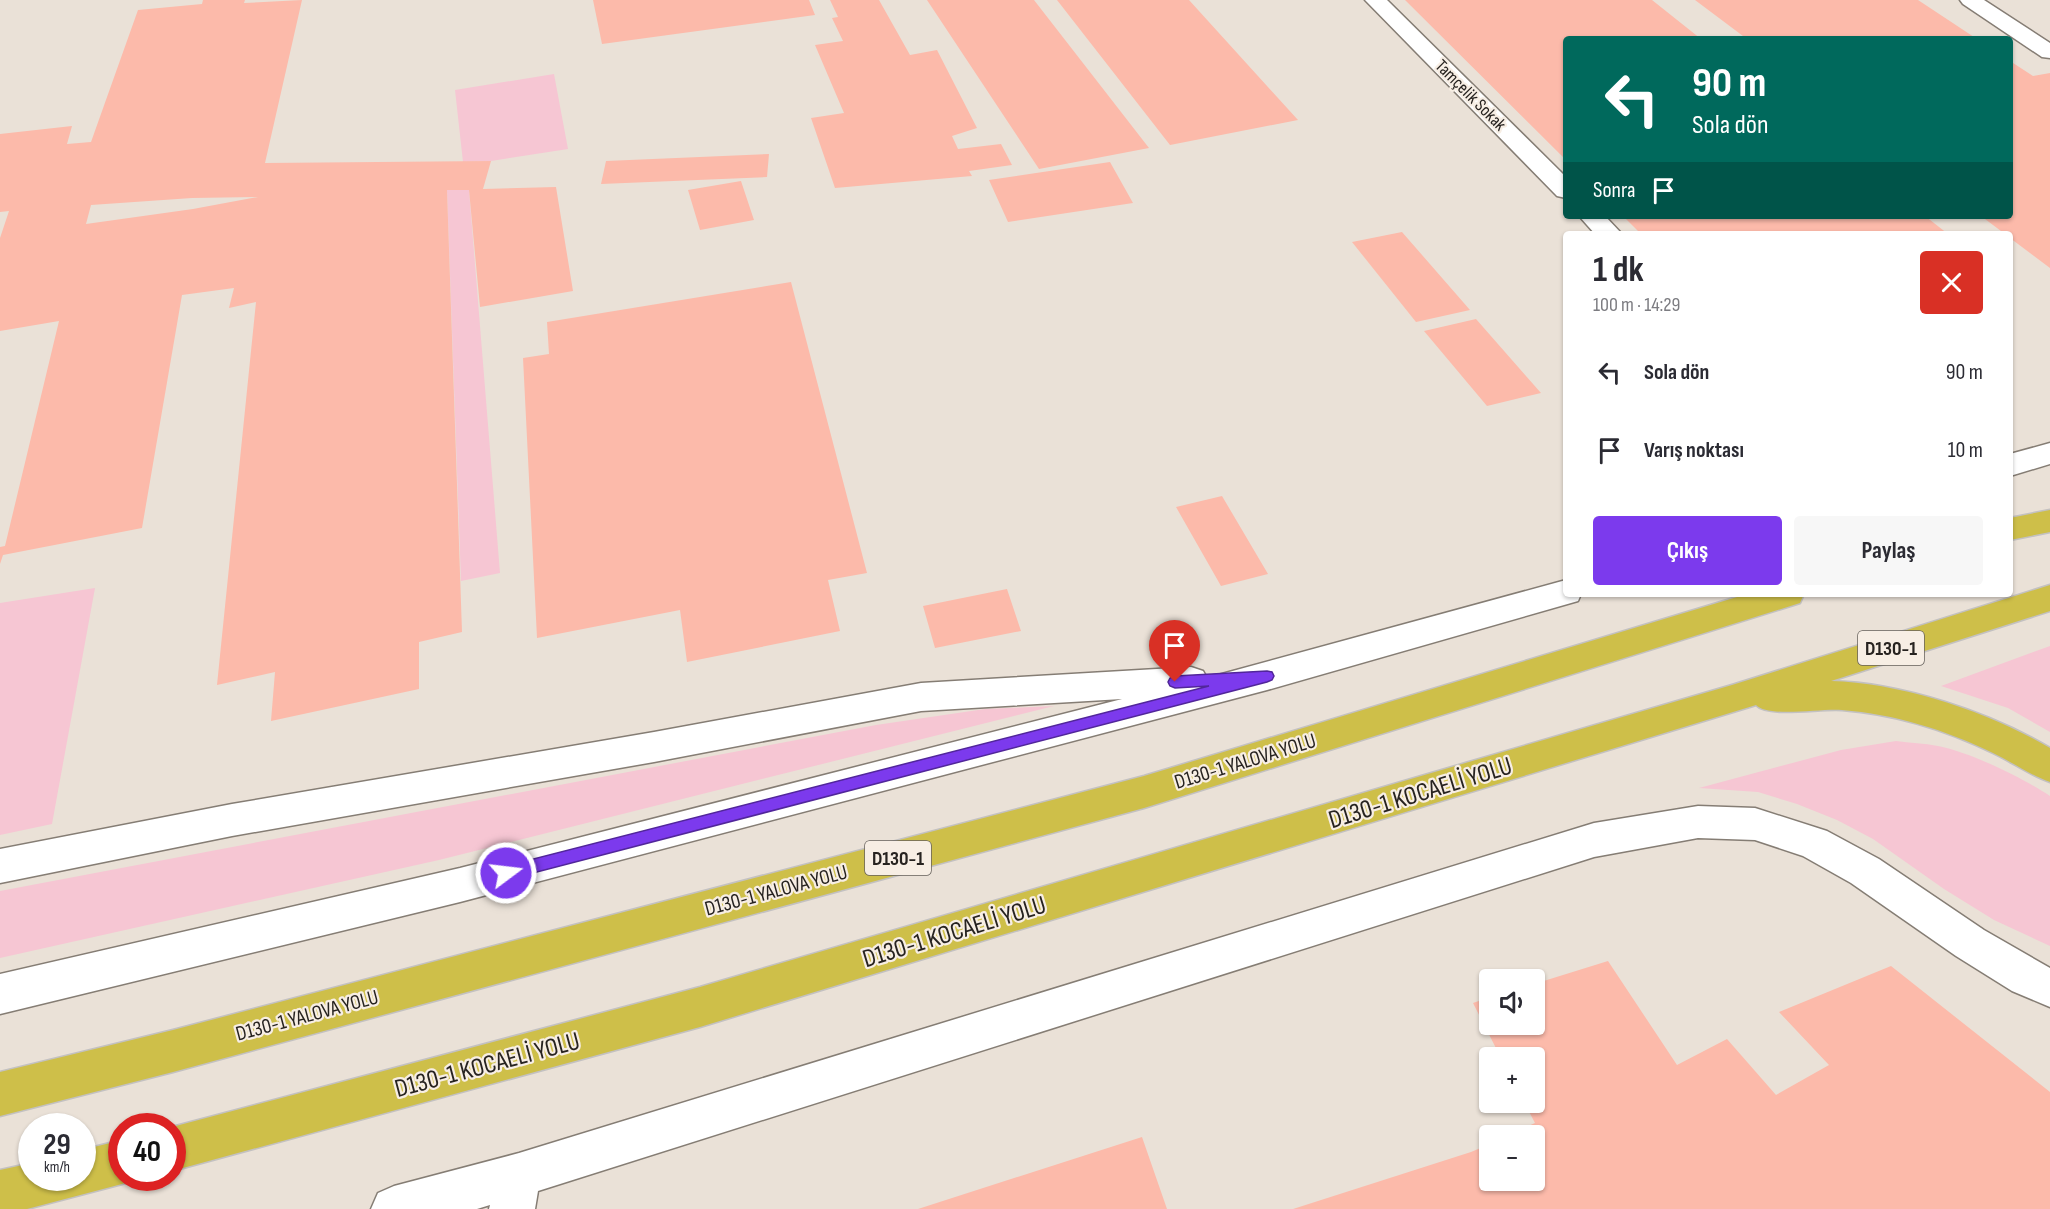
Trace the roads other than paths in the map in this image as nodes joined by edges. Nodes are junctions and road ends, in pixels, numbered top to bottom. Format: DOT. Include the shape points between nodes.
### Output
graph roads {
  1 [pos="1376,0"];
  2 [pos="1970,0"];
  3 [pos="2050,52"];
  4 [pos="1563,188"];
  5 [pos="1594,219"];
  6 [pos="1606,231"];
  7 [pos="2050,453"];
  8 [pos="2013,464"];
  9 [pos="2050,521"];
  10 [pos="2013,528"];
  11 [pos="1563,593"];
  12 [pos="1778,597"];
  13 [pos="2050,598"];
  14 [pos="1267,676"];
  15 [pos="1732,699"];
  16 [pos="2050,767"];
  17 [pos="0,866"];
  18 [pos="1970,943"];
  19 [pos="2050,988"];
  20 [pos="0,994"];
  21 [pos="2050,1008"];
  22 [pos="0,1094"];
  23 [pos="186,1145"];
  24 [pos="18,1189"];
  25 [pos="516,1192"];
  26 [pos="0,1193"];
  27 [pos="394,1209"];
  1 -- 4 [label="street, Tamçelik Sokak"];
  2 -- 3 [label="street"];
  5 -- 6 [label="street"];
  7 -- 8 [label="street"];
  9 -- 10 [label="highway"];
  11 -- 14 [label="street"];
  12 -- 22 [label="highway, D130-1 YALOVA YOLU / D130-1" via="1144,792"];
  13 -- 15 [label="highway, D130-1"];
  14 -- 17 [label="street" via="921,697 232,820"];
  14 -- 20 [label="street" via="460,885"];
  15 -- 16 [label="highway" via="1843,696 1917,708 1974,730"];
  15 -- 23 [label="highway, D130-1 KOCAELİ YOLU / D130-1" via="700,1007"];
  18 -- 19 [label="street"];
  18 -- 21 [label="street"];
  18 -- 25 [label="street" via="1865,871 1814,843 1755,824 1698,822 1594,840"];
  24 -- 26 [label="highway"];
  25 -- 27 [label="street"];
}
